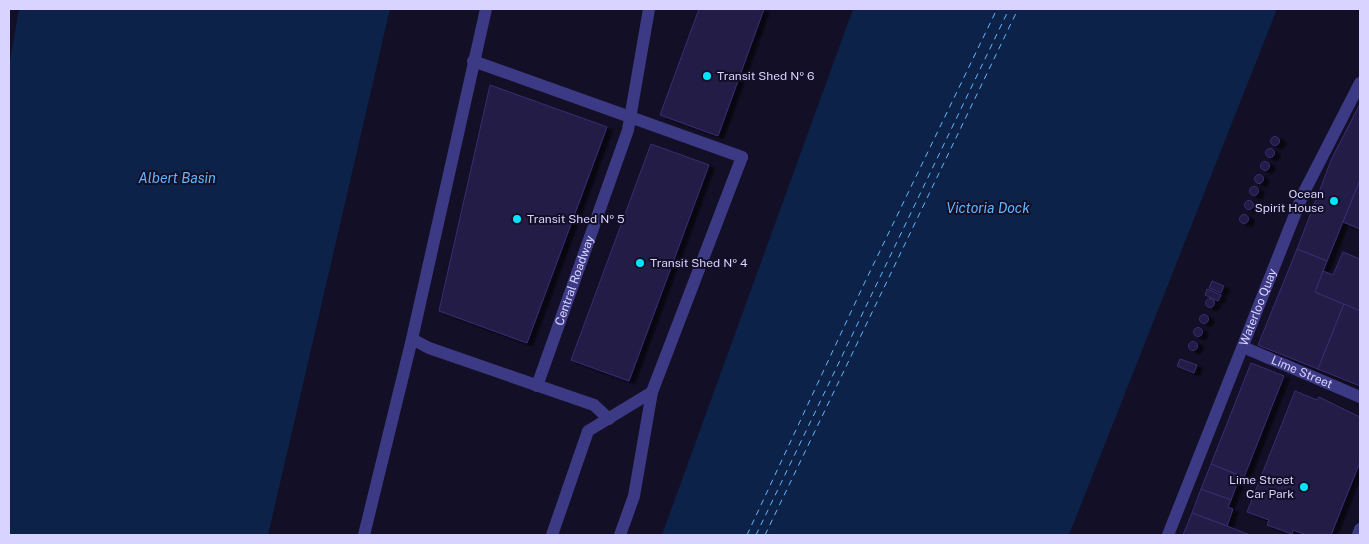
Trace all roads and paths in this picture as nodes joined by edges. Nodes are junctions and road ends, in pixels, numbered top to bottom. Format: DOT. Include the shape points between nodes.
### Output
graph roads {
  1 [pos="486,9"];
  2 [pos="649,9"];
  3 [pos="473,61"];
  4 [pos="1360,83"];
  5 [pos="631,118"];
  6 [pos="412,339"];
  7 [pos="1243,347"];
  8 [pos="537,386"];
  9 [pos="652,392"];
  10 [pos="1360,397"];
  11 [pos="609,419"];
  12 [pos="1360,529"];
  13 [pos="364,535"];
  14 [pos="552,535"];
  15 [pos="620,535"];
  16 [pos="1168,535"];
  17 [pos="1358,535"];
  1 -- 3 [label="street"];
  2 -- 5 [label="street, Central Roadway"];
  3 -- 5 [label="street"];
  3 -- 6 [label="street"];
  4 -- 7 [label="street, Waterloo Quay" via="1304,194"];
  5 -- 8 [label="street, Central Roadway"];
  5 -- 9 [label="street" via="742,157"];
  6 -- 8 [label="street"];
  6 -- 13 [label="street"];
  7 -- 10 [label="street, Lime Street"];
  7 -- 16 [label="street, Waterloo Quay"];
  8 -- 11 [label="street" via="594,405"];
  9 -- 11 [label="street"];
  9 -- 15 [label="street" via="634,496"];
  11 -- 14 [label="street" via="588,431"];
  12 -- 17 [label="street"];
}
